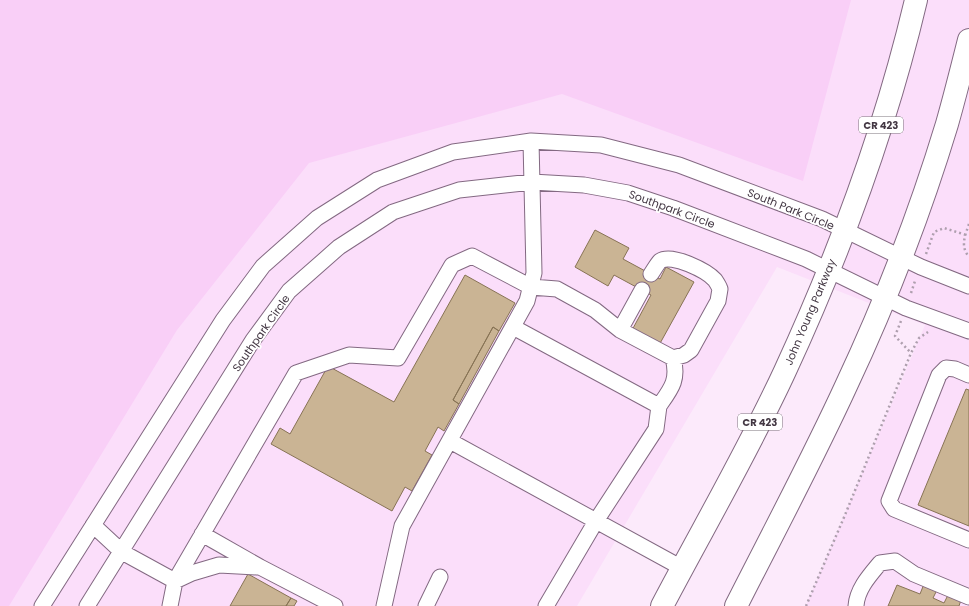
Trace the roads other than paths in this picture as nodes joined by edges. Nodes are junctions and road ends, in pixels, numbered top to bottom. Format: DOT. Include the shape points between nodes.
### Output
graph roads {
  1 [pos="916,0"];
  2 [pos="969,40"];
  3 [pos="531,141"];
  4 [pos="532,182"];
  5 [pos="844,230"];
  6 [pos="900,257"];
  7 [pos="829,270"];
  8 [pos="651,274"];
  9 [pos="531,286"];
  10 [pos="969,286"];
  11 [pos="642,290"];
  12 [pos="885,297"];
  13 [pos="513,327"];
  14 [pos="620,330"];
  15 [pos="969,331"];
  16 [pos="673,358"];
  17 [pos="969,375"];
  18 [pos="659,406"];
  19 [pos="450,441"];
  20 [pos="596,521"];
  21 [pos="93,526"];
  22 [pos="202,534"];
  23 [pos="969,540"];
  24 [pos="122,552"];
  25 [pos="260,567"];
  26 [pos="682,568"];
  27 [pos="440,577"];
  28 [pos="175,581"];
  29 [pos="969,597"];
  30 [pos="317,602"];
  31 [pos="42,606"];
  32 [pos="87,606"];
  33 [pos="170,606"];
  34 [pos="334,606"];
  35 [pos="384,606"];
  36 [pos="426,606"];
  37 [pos="546,606"];
  38 [pos="662,606"];
  39 [pos="736,606"];
  40 [pos="856,606"];
  1 -- 5 [label="highway, John Young Parkway / CR 423" via="872,154"];
  2 -- 6 [label="highway" via="945,129"];
  3 -- 4 [label="street"];
  3 -- 5 [label="street, South Park Circle" via="601,145 679,165 822,219"];
  3 -- 21 [label="street" via="453,152 377,180 317,218 262,266 223,320"];
  4 -- 7 [label="street, Southpark Circle" via="584,185 642,197"];
  4 -- 9 [label="street" via="534,273"];
  4 -- 24 [label="street, Southpark Circle" via="459,190 394,212 339,247 295,286 253,340"];
  5 -- 6 [label="street, South Park Circle"];
  5 -- 7 [label="highway, John Young Parkway / CR 423"];
  6 -- 10 [label="street, South Park Circle"];
  6 -- 12 [label="highway"];
  7 -- 12 [label="street"];
  7 -- 26 [label="highway, John Young Parkway / CR 423" via="762,417"];
  8 -- 16 [label="street" via="661,261 679,259 706,273 715,280 720,289 718,301 691,350"];
  9 -- 13 [label="street" via="527,301"];
  9 -- 14 [label="street" via="557,289 595,310"];
  9 -- 22 [label="street" via="472,256 452,265 398,358 349,355 296,373"];
  11 -- 14 [label="street"];
  12 -- 15 [label="street" via="906,308"];
  12 -- 39 [label="highway" via="824,433"];
  13 -- 18 [label="street"];
  13 -- 19 [label="street"];
  14 -- 16 [label="street"];
  16 -- 18 [label="street" via="675,380"];
  17 -- 23 [label="street" via="946,368 939,376 889,501 894,509"];
  18 -- 20 [label="street" via="656,429"];
  19 -- 20 [label="street"];
  19 -- 35 [label="street" via="402,526"];
  20 -- 26 [label="street"];
  20 -- 37 [label="street"];
  21 -- 24 [label="street"];
  21 -- 31 [label="street"];
  22 -- 25 [label="street"];
  22 -- 28 [label="street"];
  24 -- 28 [label="street"];
  24 -- 32 [label="street, Southpark Circle"];
  25 -- 28 [label="street" via="219,565"];
  25 -- 30 [label="street"];
  26 -- 38 [label="highway, John Young Parkway / CR 423"];
  27 -- 36 [label="street"];
  28 -- 33 [label="street"];
  29 -- 40 [label="street" via="914,574 895,562 880,562 856,598"];
  30 -- 34 [label="street"];
}
